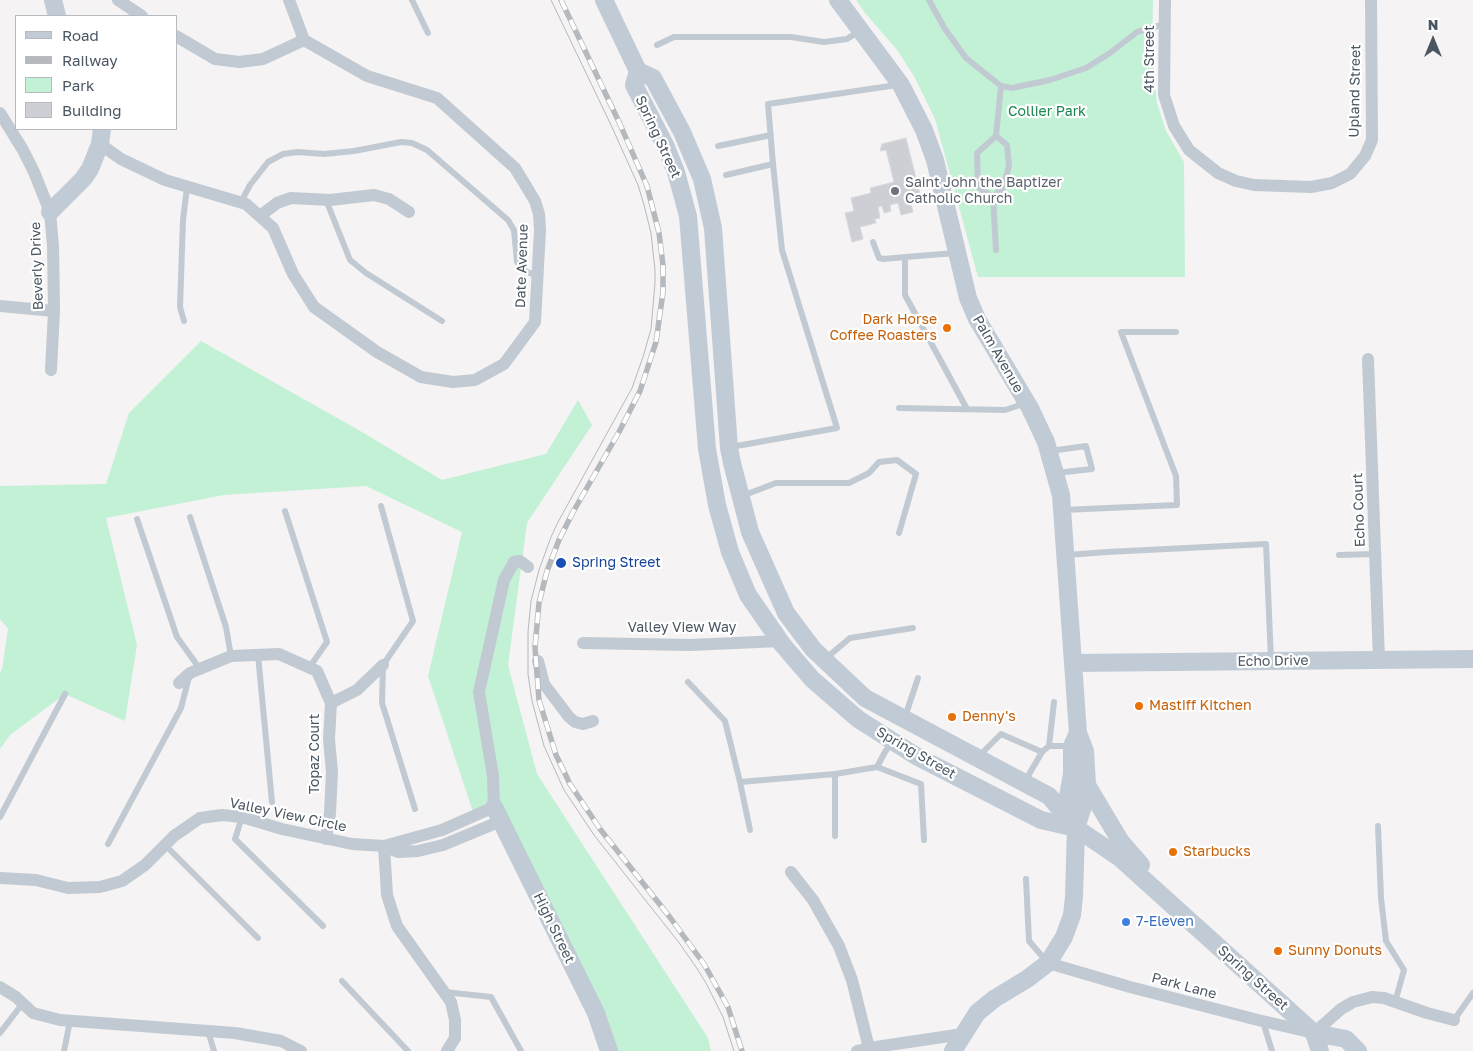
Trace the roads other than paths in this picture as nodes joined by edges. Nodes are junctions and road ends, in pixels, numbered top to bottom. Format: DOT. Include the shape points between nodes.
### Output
graph roads {
  1 [pos="53,0"];
  2 [pos="118,0"];
  3 [pos="289,0"];
  4 [pos="412,0"];
  5 [pos="604,0"];
  6 [pos="838,0"];
  7 [pos="929,0"];
  8 [pos="1165,0"];
  9 [pos="1371,0"];
  10 [pos="57,15"];
  11 [pos="140,15"];
  12 [pos="1165,24"];
  13 [pos="860,31"];
  14 [pos="428,33"];
  15 [pos="178,37"];
  16 [pos="304,40"];
  17 [pos="657,46"];
  18 [pos="638,71"];
  19 [pos="901,85"];
  20 [pos="1001,86"];
  21 [pos="0,113"];
  22 [pos="771,135"];
  23 [pos="996,136"];
  24 [pos="101,137"];
  25 [pos="718,146"];
  26 [pos="773,164"];
  27 [pos="726,175"];
  28 [pos="1320,186"];
  29 [pos="187,187"];
  30 [pos="993,197"];
  31 [pos="326,200"];
  32 [pos="241,202"];
  33 [pos="50,212"];
  34 [pos="409,212"];
  35 [pos="260,216"];
  36 [pos="873,242"];
  37 [pos="996,250"];
  38 [pos="957,253"];
  39 [pos="905,257"];
  40 [pos="538,276"];
  41 [pos="0,306"];
  42 [pos="54,311"];
  43 [pos="184,321"];
  44 [pos="442,321"];
  45 [pos="1176,332"];
  46 [pos="1368,359"];
  47 [pos="51,370"];
  48 [pos="1027,403"];
  49 [pos="899,408"];
  50 [pos="967,410"];
  51 [pos="729,448"];
  52 [pos="1049,452"];
  53 [pos="1055,473"];
  54 [pos="741,496"];
  55 [pos="381,506"];
  56 [pos="1062,510"];
  57 [pos="285,511"];
  58 [pos="190,516"];
  59 [pos="137,519"];
  60 [pos="899,533"];
  61 [pos="1375,554"];
  62 [pos="1338,555"];
  63 [pos="1066,556"];
  64 [pos="528,567"];
  65 [pos="913,628"];
  66 [pos="780,642"];
  67 [pos="583,643"];
  68 [pos="258,655"];
  69 [pos="231,656"];
  70 [pos="1473,659"];
  71 [pos="824,660"];
  72 [pos="1380,660"];
  73 [pos="538,661"];
  74 [pos="1271,661"];
  75 [pos="1073,663"];
  76 [pos="383,666"];
  77 [pos="309,668"];
  78 [pos="195,671"];
  79 [pos="918,678"];
  80 [pos="688,682"];
  81 [pos="179,683"];
  82 [pos="65,694"];
  83 [pos="1054,702"];
  84 [pos="331,703"];
  85 [pos="906,720"];
  86 [pos="593,721"];
  87 [pos="1075,739"];
  88 [pos="893,741"];
  89 [pos="1049,746"];
  90 [pos="1042,752"];
  91 [pos="977,758"];
  92 [pos="877,767"];
  93 [pos="835,774"];
  94 [pos="740,782"];
  95 [pos="1024,783"];
  96 [pos="1087,785"];
  97 [pos="272,802"];
  98 [pos="415,809"];
  99 [pos="498,814"];
  100 [pos="0,817"];
  101 [pos="242,817"];
  102 [pos="1378,826"];
  103 [pos="1076,828"];
  104 [pos="750,830"];
  105 [pos="836,836"];
  106 [pos="326,839"];
  107 [pos="924,840"];
  108 [pos="108,844"];
  109 [pos="165,845"];
  110 [pos="384,846"];
  111 [pos="791,872"];
  112 [pos="0,878"];
  113 [pos="1026,879"];
  114 [pos="1145,880"];
  115 [pos="323,926"];
  116 [pos="258,938"];
  117 [pos="1048,963"];
  118 [pos="342,981"];
  119 [pos="0,987"];
  120 [pos="444,992"];
  121 [pos="1473,993"];
  122 [pos="1395,1002"];
  123 [pos="22,1003"];
  124 [pos="1454,1020"];
  125 [pos="70,1021"];
  126 [pos="1263,1022"];
  127 [pos="208,1031"];
  128 [pos="0,1033"];
  129 [pos="1314,1033"];
  130 [pos="963,1034"];
  131 [pos="863,1049"];
  132 [pos="64,1051"];
  133 [pos="214,1051"];
  134 [pos="301,1051"];
  135 [pos="408,1051"];
  136 [pos="447,1051"];
  137 [pos="521,1051"];
  138 [pos="609,1051"];
  139 [pos="953,1051"];
  140 [pos="1272,1051"];
  141 [pos="1320,1051"];
  142 [pos="1358,1051"];
  1 -- 10 [label="main road"];
  2 -- 11 [label="street"];
  3 -- 16 [label="street"];
  4 -- 14 [label="lane"];
  5 -- 18 [label="main road, Spring Street"];
  6 -- 13 [label="main road, Palm Avenue"];
  7 -- 20 [label="lane" via="945,30 966,58"];
  8 -- 12 [label="street, 4th Street"];
  9 -- 28 [label="street, Upland Street" via="1372,140 1365,156 1350,174 1332,184"];
  12 -- 20 [label="lane" via="1137,32 1086,68 1012,88"];
  12 -- 28 [label="street, 4th Street" via="1164,95 1174,126 1188,150 1218,173 1236,181 1254,185"];
  13 -- 17 [label="lane" via="847,38 824,42 791,38 674,37"];
  13 -- 19 [label="main road, Palm Avenue"];
  15 -- 16 [label="street" via="215,59 239,62 262,59"];
  16 -- 40 [label="street, Date Avenue" via="366,76 437,98 515,168 539,214"];
  18 -- 51 [label="main road, Spring Street" via="653,78 682,132 702,180 713,228"];
  18 -- 66 [label="main road, Spring Street" via="634,86 666,147 688,216 708,449 717,505 730,552 748,595"];
  19 -- 22 [label="lane" via="768,104"];
  19 -- 38 [label="main road, Palm Avenue" via="935,160"];
  20 -- 23 [label="lane"];
  21 -- 33 [label="street, Beverly Drive" via="23,150"];
  22 -- 25 [label="lane"];
  22 -- 26 [label="lane"];
  23 -- 30 [label="lane" via="1007,145 1009,166 1003,188"];
  23 -- 30 [label="lane" via="977,153 978,188"];
  24 -- 29 [label="street, Date Avenue" via="121,159"];
  24 -- 33 [label="main road" via="96,157 83,180"];
  26 -- 27 [label="lane"];
  26 -- 51 [label="lane" via="782,250 837,428"];
  29 -- 32 [label="street, Date Avenue"];
  29 -- 43 [label="lane" via="180,307"];
  30 -- 37 [label="lane"];
  31 -- 34 [label="street" via="381,196"];
  31 -- 35 [label="street" via="291,198 277,203"];
  31 -- 44 [label="lane" via="350,260"];
  32 -- 35 [label="street, Date Avenue"];
  32 -- 40 [label="lane" via="268,162 283,154 324,154 412,143 427,150 508,220 514,230 516,262 526,272"];
  33 -- 42 [label="street, Beverly Drive"];
  35 -- 40 [label="street, Date Avenue" via="273,228 294,274 314,307 377,352 421,377 453,382 475,380 504,364 535,322"];
  36 -- 39 [label="lane" via="879,258"];
  38 -- 39 [label="lane"];
  38 -- 48 [label="main road, Palm Avenue" via="968,298 977,319"];
  39 -- 50 [label="lane" via="905,295"];
  41 -- 42 [label="street"];
  42 -- 47 [label="street, Beverly Drive"];
  45 -- 56 [label="lane" via="1121,332 1176,476 1177,505"];
  46 -- 61 [label="street, Echo Court"];
  48 -- 50 [label="lane" via="1005,410"];
  48 -- 52 [label="main road, Palm Avenue"];
  49 -- 50 [label="lane"];
  51 -- 54 [label="main road, Spring Street"];
  52 -- 53 [label="main road, Palm Avenue"];
  52 -- 53 [label="lane" via="1086,446 1092,469"];
  53 -- 56 [label="main road, Palm Avenue"];
  54 -- 60 [label="lane" via="776,483 849,483 868,473 879,462 897,460 916,474"];
  54 -- 71 [label="main road, Spring Street" via="750,532 786,613"];
  55 -- 76 [label="lane" via="413,621"];
  56 -- 63 [label="main road, Palm Avenue"];
  57 -- 77 [label="lane" via="327,642"];
  58 -- 69 [label="lane" via="226,627"];
  59 -- 78 [label="lane" via="177,637"];
  61 -- 62 [label="lane"];
  61 -- 72 [label="street, Echo Court"];
  63 -- 74 [label="lane" via="1266,544"];
  63 -- 75 [label="main road, Palm Avenue"];
  64 -- 99 [label="street" via="520,561 514,562 504,580 479,692"];
  65 -- 71 [label="lane" via="850,638"];
  66 -- 67 [label="street, Valley View Way" via="690,645"];
  66 -- 88 [label="main road, Spring Street" via="812,679 858,719"];
  68 -- 69 [label="street, Topaz Court"];
  68 -- 77 [label="street, Topaz Court" via="279,654"];
  68 -- 97 [label="lane"];
  69 -- 78 [label="street, Topaz Court"];
  70 -- 72 [label="main road, Echo Drive"];
  71 -- 85 [label="main road, Spring Street" via="865,698"];
  72 -- 74 [label="main road, Echo Drive"];
  73 -- 86 [label="street" via="544,684 569,717 583,724"];
  74 -- 75 [label="main road, Echo Drive"];
  75 -- 87 [label="main road, Palm Avenue"];
  76 -- 84 [label="street" via="357,690"];
  76 -- 98 [label="lane" via="382,703"];
  77 -- 84 [label="street, Topaz Court" via="317,671"];
  78 -- 81 [label="street, Topaz Court"];
  78 -- 108 [label="lane" via="181,708"];
  79 -- 85 [label="lane"];
  80 -- 94 [label="lane" via="725,721"];
  82 -- 100 [label="lane"];
  83 -- 89 [label="lane"];
  84 -- 106 [label="street, Topaz Court" via="329,739 332,772"];
  85 -- 88 [label="main road"];
  85 -- 91 [label="main road, Spring Street"];
  87 -- 89 [label="lane"];
  87 -- 96 [label="main road, Palm Avenue" via="1085,751"];
  87 -- 103 [label="main road, Palm Avenue" via="1068,796"];
  88 -- 92 [label="lane"];
  88 -- 103 [label="main road, Spring Street" via="1041,820"];
  89 -- 90 [label="lane"];
  90 -- 91 [label="lane" via="1001,734"];
  90 -- 95 [label="lane"];
  91 -- 95 [label="main road, Spring Street"];
  92 -- 93 [label="lane"];
  92 -- 107 [label="lane" via="921,784"];
  93 -- 94 [label="lane"];
  93 -- 105 [label="lane"];
  94 -- 104 [label="lane"];
  95 -- 103 [label="main road, Spring Street" via="1049,796"];
  96 -- 103 [label="main road, Palm Avenue"];
  96 -- 114 [label="main road" via="1121,842 1141,865"];
  99 -- 110 [label="street, Valley View Circle" via="443,845 398,852"];
  99 -- 138 [label="main road, High Street" via="596,1014"];
  101 -- 106 [label="street, Valley View Circle"];
  101 -- 109 [label="street, Valley View Circle" via="200,818"];
  101 -- 115 [label="lane" via="235,839"];
  102 -- 122 [label="lane" via="1386,942 1404,970"];
  103 -- 114 [label="main road, Spring Street" via="1120,858"];
  103 -- 117 [label="main road" via="1072,915 1064,937"];
  106 -- 110 [label="street, Valley View Circle"];
  109 -- 112 [label="street, Valley View Circle" via="122,881 100,887 68,888 36,880"];
  109 -- 116 [label="lane"];
  110 -- 120 [label="street" via="387,895 397,926"];
  111 -- 131 [label="street" via="813,900 839,946 852,980"];
  113 -- 117 [label="lane" via="1029,942"];
  114 -- 129 [label="main road, Spring Street"];
  117 -- 126 [label="street, Park Lane"];
  117 -- 130 [label="main road" via="977,1013"];
  118 -- 135 [label="lane"];
  119 -- 123 [label="street"];
  120 -- 136 [label="street" via="451,1002 455,1020 455,1038"];
  120 -- 137 [label="lane" via="491,997"];
  121 -- 124 [label="lane"];
  122 -- 124 [label="street"];
  122 -- 129 [label="street" via="1372,997 1354,1002"];
  123 -- 125 [label="street" via="33,1013"];
  123 -- 128 [label="lane"];
  125 -- 127 [label="street"];
  125 -- 132 [label="lane"];
  126 -- 129 [label="street, Park Lane"];
  126 -- 140 [label="lane"];
  127 -- 133 [label="lane"];
  127 -- 134 [label="street" via="281,1041"];
  129 -- 141 [label="main road, Spring Street"];
  129 -- 142 [label="main road" via="1346,1039"];
  130 -- 131 [label="street"];
  130 -- 139 [label="main road"];
}
